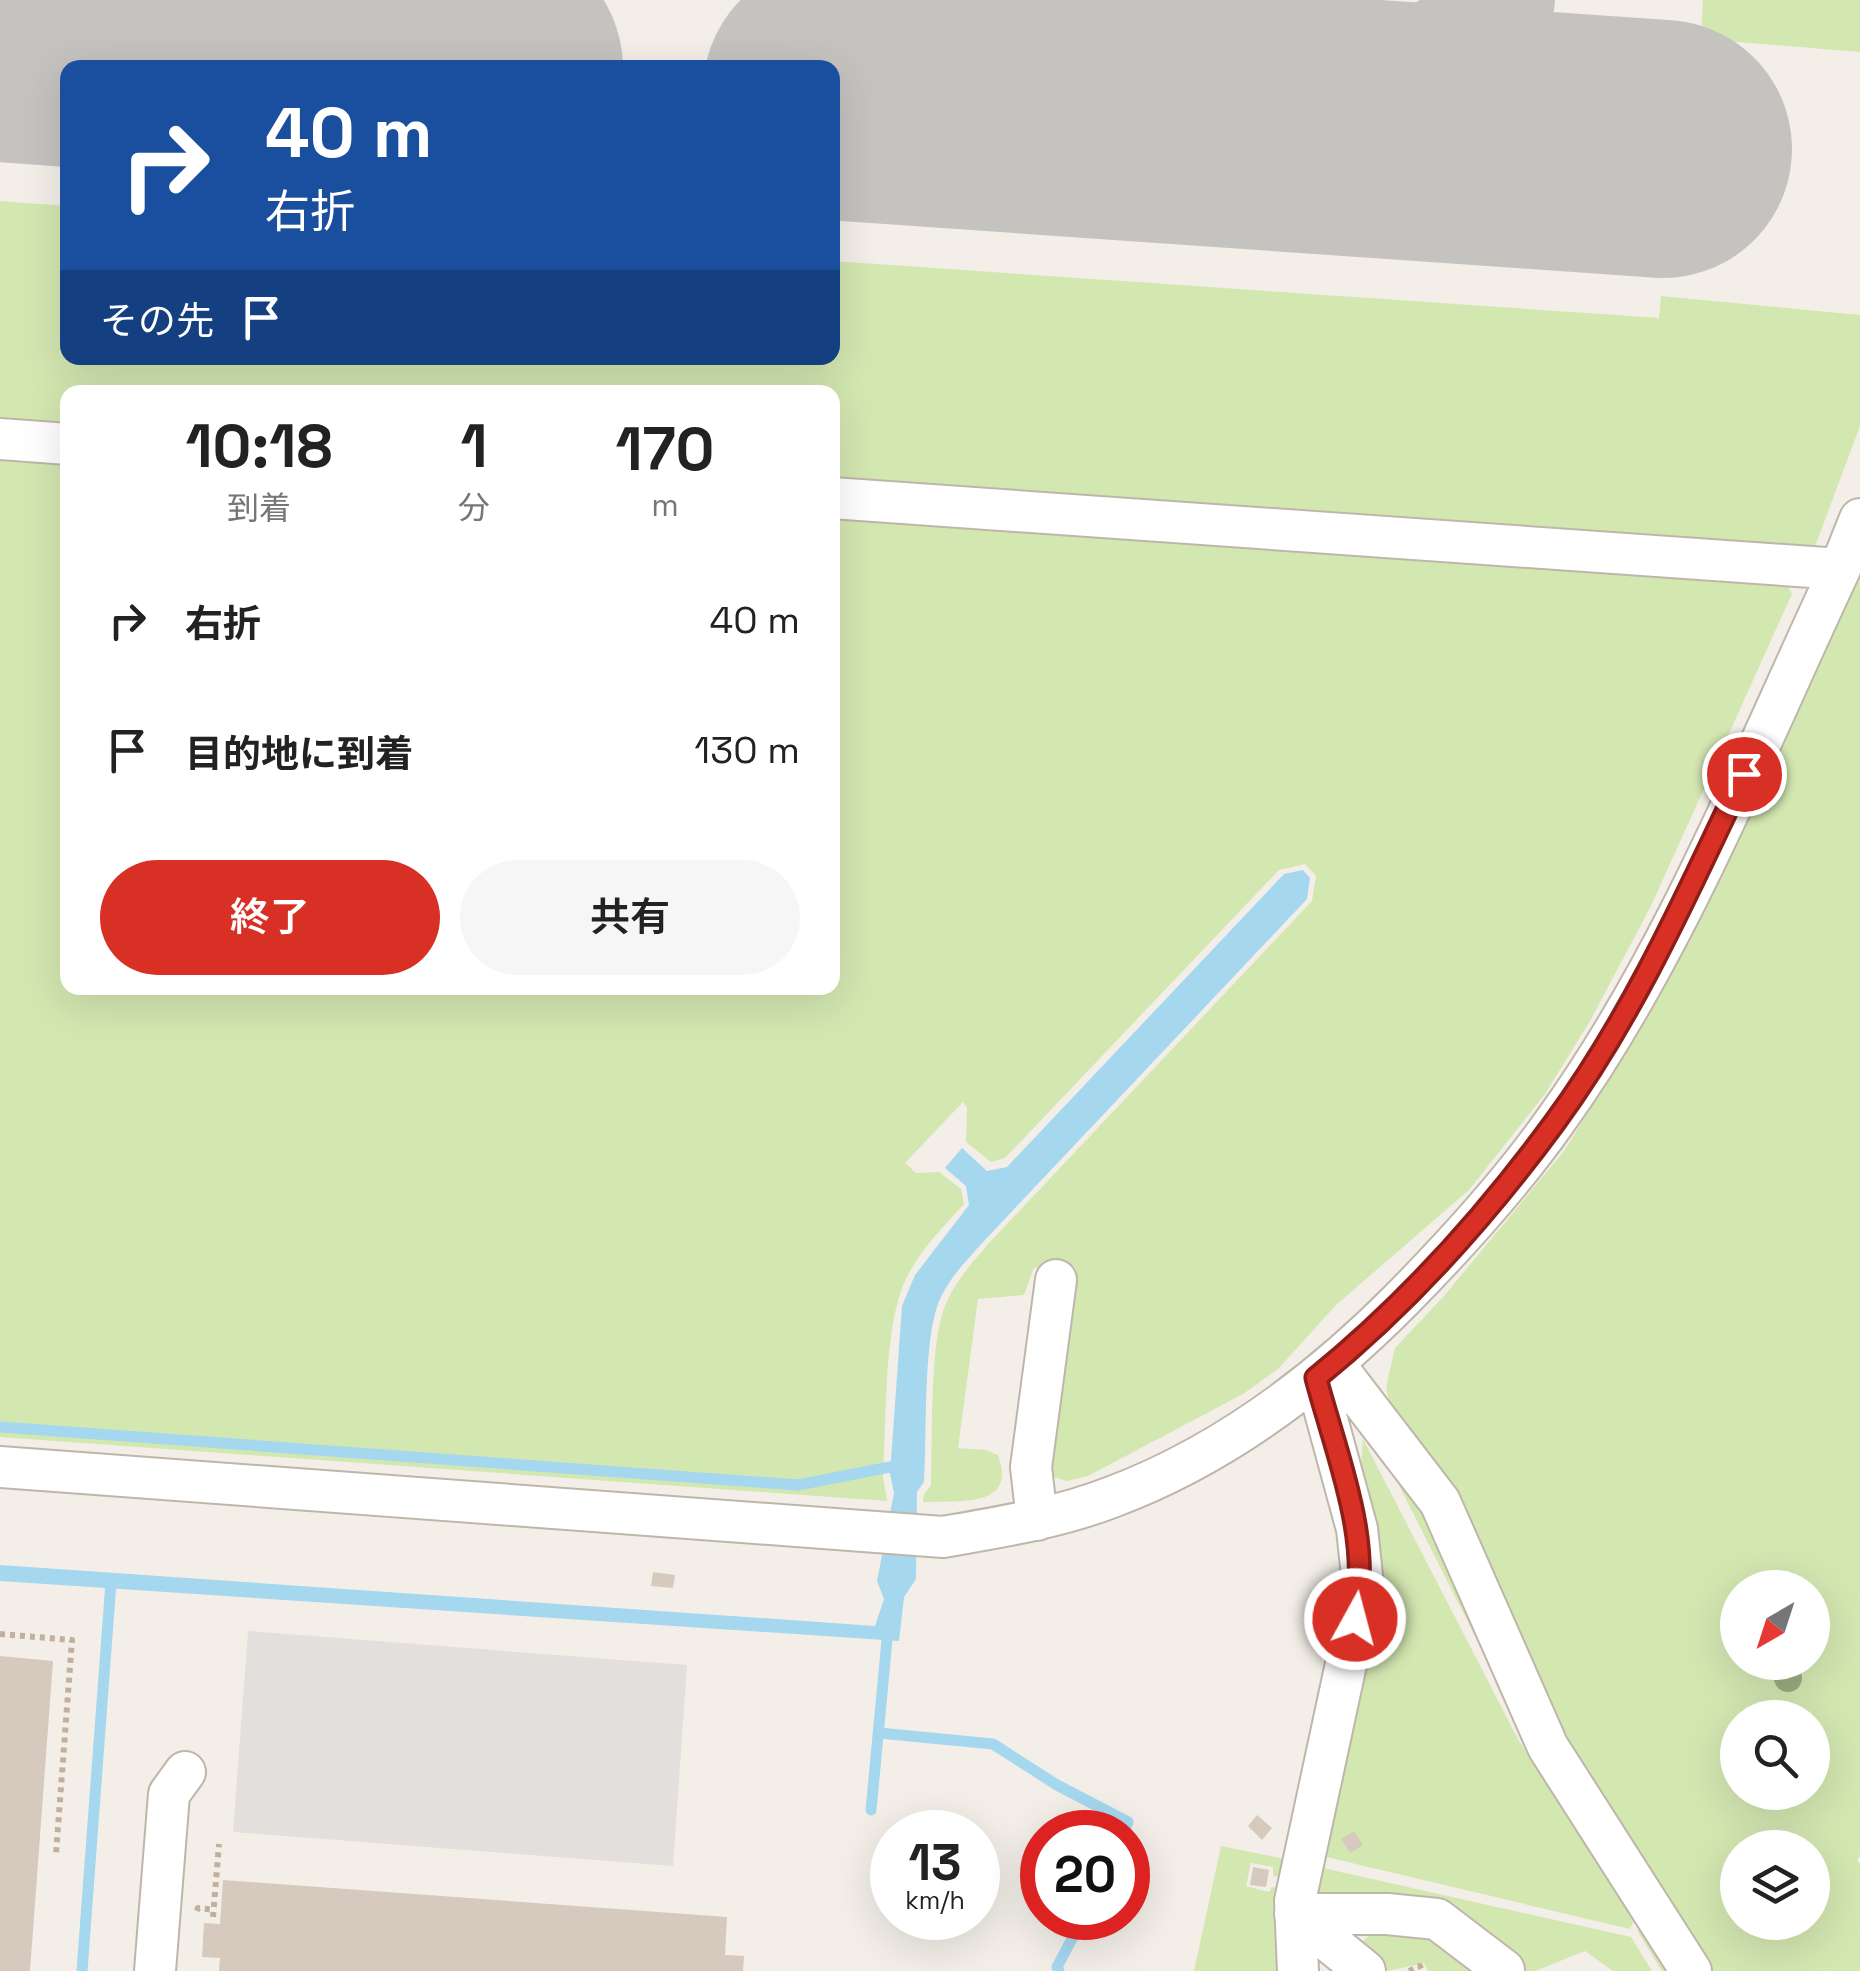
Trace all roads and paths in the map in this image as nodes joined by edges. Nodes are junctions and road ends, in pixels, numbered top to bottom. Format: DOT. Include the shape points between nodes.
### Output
graph roads {
  1 [pos="0,439"];
  2 [pos="60,443"];
  3 [pos="840,499"];
  4 [pos="1860,518"];
  5 [pos="1840,569"];
  6 [pos="1056,1280"];
  7 [pos="1325,1371"];
  8 [pos="0,1467"];
  9 [pos="1037,1520"];
  10 [pos="0,1634"];
  11 [pos="186,1772"];
  12 [pos="219,1844"];
  13 [pos="56,1854"];
  14 [pos="1295,1914"];
  15 [pos="213,1917"];
  16 [pos="1504,1970"];
  17 [pos="155,1971"];
  18 [pos="1298,1971"];
  19 [pos="1365,1971"];
  20 [pos="1408,1971"];
  21 [pos="1422,1971"];
  22 [pos="1690,1971"];
  1 -- 2 [label="lane"];
  3 -- 5 [label="lane"];
  4 -- 5 [label="lane"];
  5 -- 7 [label="lane" via="1680,910 1556,1120 1462,1238"];
  6 -- 9 [label="lane" via="1031,1467"];
  7 -- 9 [label="lane" via="1190,1462 1112,1498"];
  7 -- 14 [label="lane" via="1358,1529 1362,1584"];
  7 -- 22 [label="lane" via="1440,1502 1548,1747"];
  8 -- 9 [label="lane" via="943,1536"];
  10 -- 13 [label="path" via="72,1640"];
  11 -- 17 [label="lane" via="169,1794"];
  12 -- 15 [label="path"];
  14 -- 16 [label="lane" via="1437,1919"];
  14 -- 18 [label="lane"];
  14 -- 19 [label="lane"];
  20 -- 21 [label="path"];
}
